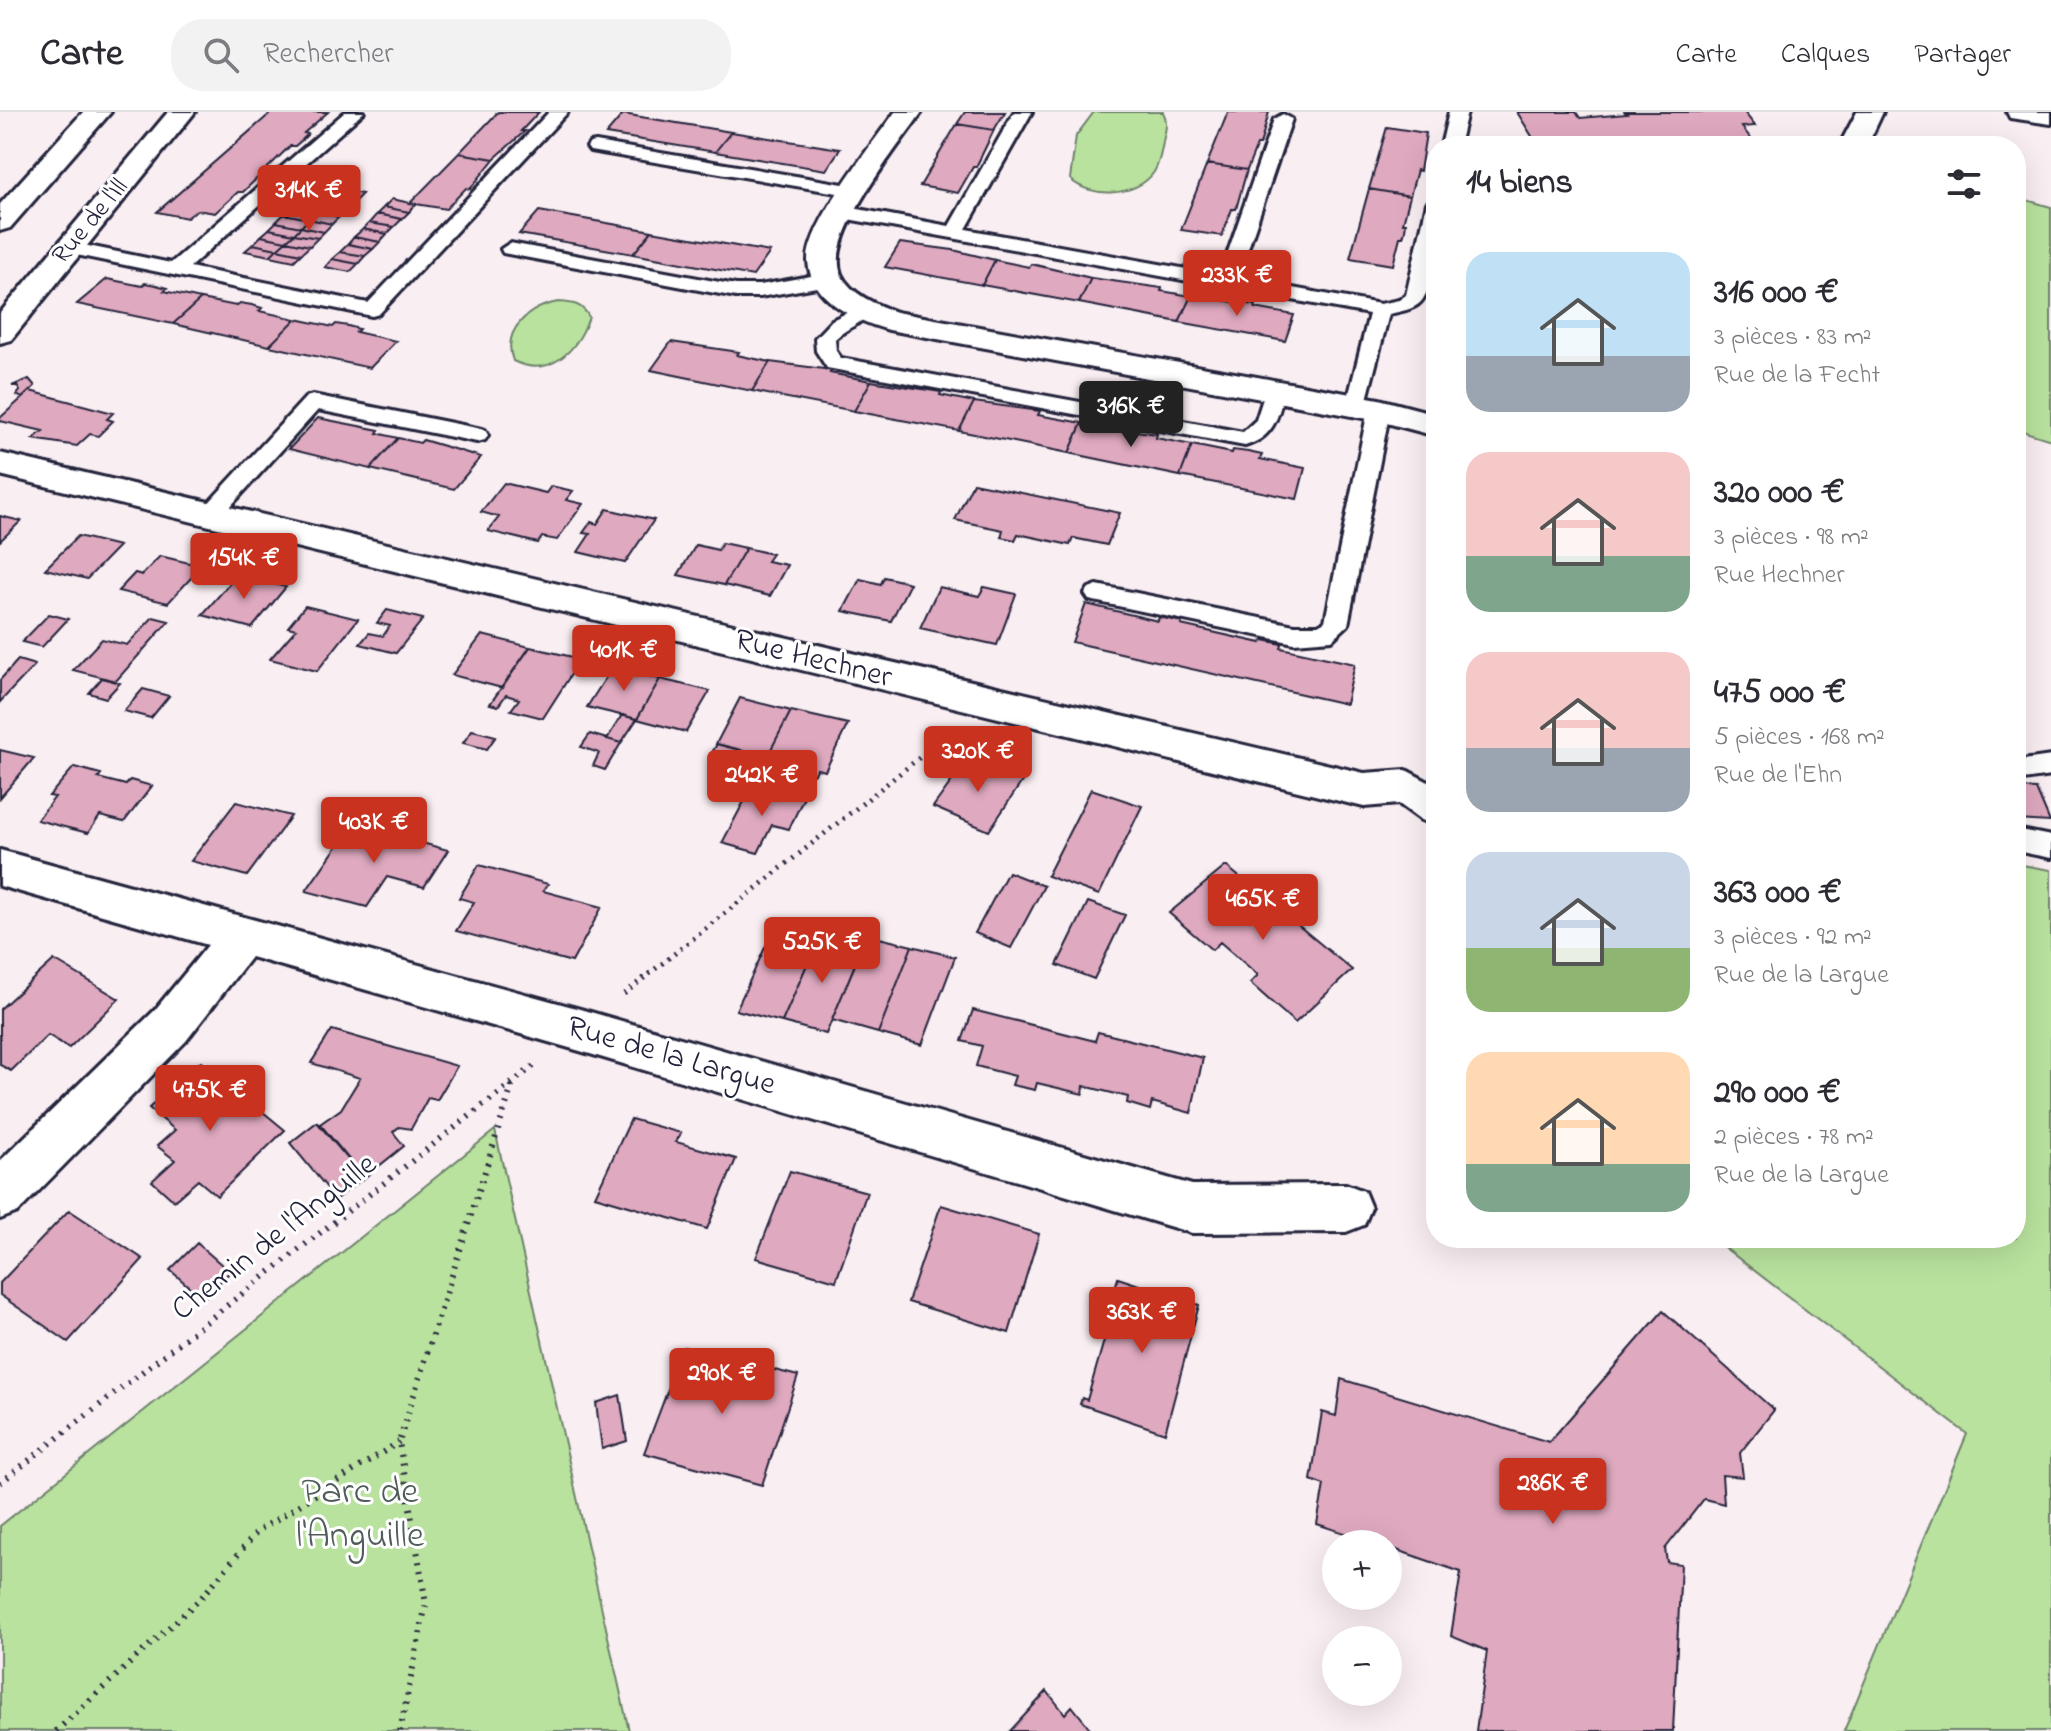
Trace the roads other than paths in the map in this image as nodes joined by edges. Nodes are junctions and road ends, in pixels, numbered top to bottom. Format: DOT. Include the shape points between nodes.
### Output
graph roads {
  1 [pos="98,112"];
  2 [pos="182,112"];
  3 [pos="355,112"];
  4 [pos="559,112"];
  5 [pos="909,112"];
  6 [pos="1023,112"];
  7 [pos="1458,112"];
  8 [pos="1870,112"];
  9 [pos="2020,112"];
  10 [pos="2051,116"];
  11 [pos="1283,119"];
  12 [pos="1452,136"];
  13 [pos="1858,136"];
  14 [pos="596,147"];
  15 [pos="848,202"];
  16 [pos="0,222"];
  17 [pos="954,233"];
  18 [pos="69,248"];
  19 [pos="1426,248"];
  20 [pos="510,249"];
  21 [pos="174,271"];
  22 [pos="828,279"];
  23 [pos="1227,283"];
  24 [pos="1380,310"];
  25 [pos="863,311"];
  26 [pos="0,333"];
  27 [pos="1274,391"];
  28 [pos="1368,408"];
  29 [pos="1426,422"];
  30 [pos="477,435"];
  31 [pos="0,464"];
  32 [pos="211,514"];
  33 [pos="1097,594"];
  34 [pos="2051,766"];
  35 [pos="2026,770"];
  36 [pos="1426,787"];
  37 [pos="2026,842"];
  38 [pos="2051,847"];
  39 [pos="0,868"];
  40 [pos="240,938"];
  41 [pos="0,1195"];
  42 [pos="1346,1208"];
  1 -- 16 [label="street"];
  2 -- 18 [label="street, Rue de l'Ill"];
  3 -- 21 [label="lane"];
  4 -- 21 [label="lane" via="372,310"];
  5 -- 15 [label="street"];
  6 -- 17 [label="lane"];
  7 -- 12 [label="lane"];
  8 -- 13 [label="street"];
  9 -- 10 [label="street"];
  11 -- 23 [label="lane"];
  14 -- 15 [label="lane"];
  15 -- 17 [label="lane"];
  15 -- 22 [label="street" via="822,258"];
  17 -- 23 [label="lane"];
  18 -- 21 [label="lane"];
  18 -- 26 [label="street, Rue de l'Ill"];
  19 -- 24 [label="lane" via="1415,297"];
  20 -- 22 [label="lane" via="736,291"];
  22 -- 25 [label="street"];
  23 -- 24 [label="lane"];
  24 -- 28 [label="lane"];
  25 -- 27 [label="street"];
  25 -- 27 [label="lane" via="825,338 834,363 1245,439 1260,434 1266,425"];
  27 -- 28 [label="street"];
  28 -- 29 [label="street"];
  28 -- 33 [label="lane" via="1336,625 1323,634 1294,634"];
  30 -- 32 [label="lane" via="313,402"];
  31 -- 32 [label="street, Rue Hechner"];
  32 -- 36 [label="street, Rue Hechner" via="1364,790"];
  34 -- 35 [label="lane"];
  37 -- 38 [label="lane"];
  39 -- 40 [label="street, Rue de la Largue"];
  40 -- 41 [label="street" via="170,1026"];
  40 -- 42 [label="street, Rue de la Largue" via="580,1030 1192,1209"];
}
